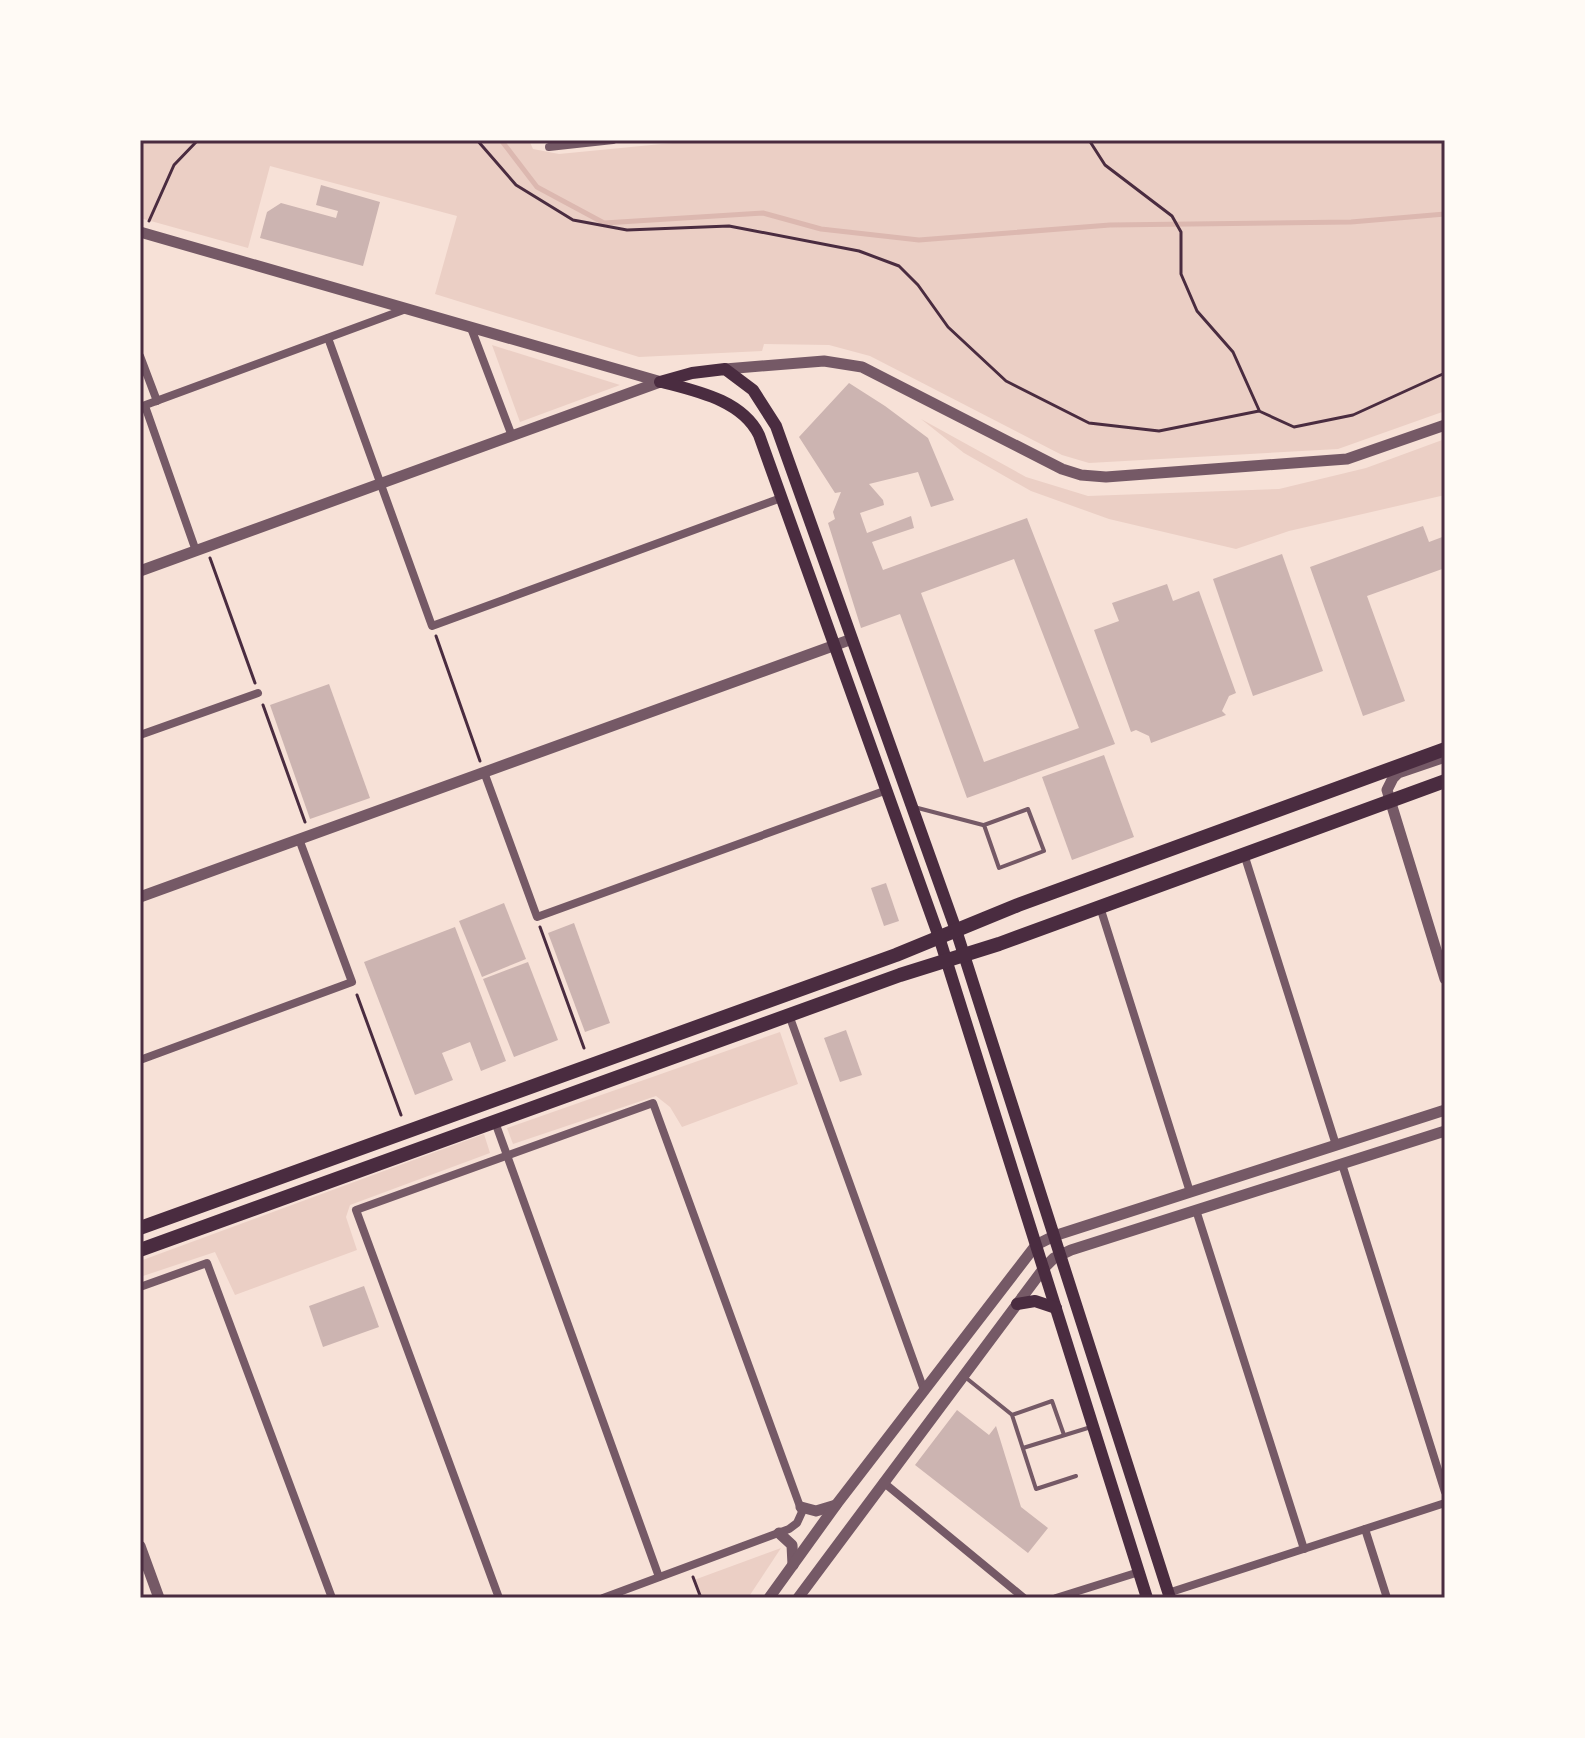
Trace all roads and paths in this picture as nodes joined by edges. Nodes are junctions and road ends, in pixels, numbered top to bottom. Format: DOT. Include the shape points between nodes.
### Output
graph roads {
  1 [pos="198,140"];
  2 [pos="477,140"];
  3 [pos="613,140"];
  4 [pos="1089,140"];
  5 [pos="549,147"];
  6 [pos="142,233"];
  7 [pos="406,309"];
  8 [pos="471,328"];
  9 [pos="328,338"];
  10 [pos="140,356"];
  11 [pos="725,369"];
  12 [pos="1445,373"];
  13 [pos="660,382"];
  14 [pos="157,401"];
  15 [pos="143,406"];
  16 [pos="1259,411"];
  17 [pos="1445,425"];
  18 [pos="512,436"];
  19 [pos="381,484"];
  20 [pos="781,498"];
  21 [pos="196,551"];
  22 [pos="140,571"];
  23 [pos="432,626"];
  24 [pos="852,639"];
  25 [pos="834,645"];
  26 [pos="258,693"];
  27 [pos="140,735"];
  28 [pos="1445,749"];
  29 [pos="1445,757"];
  30 [pos="484,772"];
  31 [pos="1445,781"];
  32 [pos="887,790"];
  33 [pos="1389,802"];
  34 [pos="912,806"];
  35 [pos="984,825"];
  36 [pos="299,839"];
  37 [pos="1244,854"];
  38 [pos="140,897"];
  39 [pos="1100,907"];
  40 [pos="537,917"];
  41 [pos="956,930"];
  42 [pos="939,937"];
  43 [pos="964,955"];
  44 [pos="947,961"];
  45 [pos="1445,979"];
  46 [pos="352,982"];
  47 [pos="789,1015"];
  48 [pos="584,1048"];
  49 [pos="140,1060"];
  50 [pos="1445,1110"];
  51 [pos="401,1115"];
  52 [pos="495,1122"];
  53 [pos="1445,1131"];
  54 [pos="1336,1145"];
  55 [pos="507,1156"];
  56 [pos="1342,1164"];
  57 [pos="1190,1192"];
  58 [pos="1196,1210"];
  59 [pos="140,1228"];
  60 [pos="1054,1236"];
  61 [pos="1036,1245"];
  62 [pos="140,1250"];
  63 [pos="1060,1254"];
  64 [pos="1044,1268"];
  65 [pos="140,1287"];
  66 [pos="1017,1304"];
  67 [pos="1056,1308"];
  68 [pos="963,1376"];
  69 [pos="924,1390"];
  70 [pos="1012,1415"];
  71 [pos="1093,1426"];
  72 [pos="1064,1435"];
  73 [pos="1023,1448"];
  74 [pos="1076,1476"];
  75 [pos="883,1482"];
  76 [pos="1445,1492"];
  77 [pos="1445,1503"];
  78 [pos="836,1505"];
  79 [pos="801,1507"];
  80 [pos="1365,1529"];
  81 [pos="779,1533"];
  82 [pos="140,1546"];
  83 [pos="1304,1549"];
  84 [pos="793,1565"];
  85 [pos="689,1566"];
  86 [pos="1139,1572"];
  87 [pos="659,1577"];
  88 [pos="1169,1596"];
  89 [pos="159,1598"];
  90 [pos="332,1598"];
  91 [pos="499,1598"];
  92 [pos="603,1598"];
  93 [pos="701,1598"];
  94 [pos="769,1598"];
  95 [pos="798,1598"];
  96 [pos="1024,1598"];
  97 [pos="1056,1598"];
  98 [pos="1147,1598"];
  99 [pos="1387,1598"];
  1 -- 6 [label="path" via="174,165"];
  2 -- 16 [label="path" via="516,185 573,220 627,230 729,226 859,251 899,266 948,327 1006,381 1089,423 1159,431"];
  3 -- 5 [label="street"];
  4 -- 16 [label="path" via="1105,165 1172,216 1181,232 1181,274 1197,311 1233,352"];
  6 -- 7 [label="street"];
  7 -- 8 [label="street"];
  7 -- 9 [label="street"];
  8 -- 13 [label="street"];
  8 -- 18 [label="street"];
  9 -- 14 [label="street"];
  9 -- 19 [label="street"];
  10 -- 14 [label="street"];
  11 -- 13 [label="main road"];
  11 -- 17 [label="street" via="824,361 862,367 1049,462 1081,475 1106,477 1323,463 1369,453"];
  11 -- 24 [label="main road" via="753,390 773,419"];
  12 -- 16 [label="path" via="1353,415 1294,427"];
  13 -- 18 [label="street"];
  13 -- 20 [label="main road" via="714,398 748,419"];
  14 -- 15 [label="street"];
  15 -- 21 [label="street"];
  18 -- 19 [label="street"];
  19 -- 21 [label="street"];
  19 -- 23 [label="street"];
  20 -- 23 [label="street"];
  20 -- 25 [label="main road"];
  21 -- 22 [label="street"];
  23 -- 30 [label="path"];
  24 -- 25 [label="street"];
  24 -- 34 [label="main road"];
  25 -- 30 [label="street"];
  25 -- 32 [label="main road"];
  26 -- 27 [label="street"];
  28 -- 41 [label="main road"];
  29 -- 33 [label="street" via="1398,773 1387,790"];
  30 -- 36 [label="street"];
  30 -- 40 [label="street"];
  31 -- 33 [label="main road"];
  32 -- 40 [label="street"];
  32 -- 42 [label="main road"];
  33 -- 37 [label="main road"];
  33 -- 45 [label="street"];
  34 -- 35 [label="lane"];
  34 -- 41 [label="main road"];
  35 -- 35 [label="lane" via="999,868 1044,851 1028,809"];
  36 -- 38 [label="street"];
  36 -- 46 [label="street"];
  37 -- 39 [label="main road"];
  37 -- 54 [label="street"];
  39 -- 43 [label="main road"];
  39 -- 57 [label="street"];
  40 -- 48 [label="path"];
  41 -- 42 [label="main road"];
  41 -- 43 [label="main road"];
  42 -- 44 [label="main road"];
  42 -- 59 [label="main road"];
  43 -- 44 [label="main road"];
  43 -- 60 [label="main road"];
  44 -- 47 [label="main road"];
  44 -- 61 [label="main road"];
  46 -- 49 [label="street"];
  46 -- 51 [label="path"];
  47 -- 52 [label="main road"];
  47 -- 69 [label="street"];
  50 -- 54 [label="street"];
  52 -- 55 [label="street"];
  52 -- 62 [label="main road"];
  53 -- 56 [label="street"];
  54 -- 57 [label="street"];
  55 -- 79 [label="street" via="653,1103"];
  55 -- 87 [label="street"];
  55 -- 91 [label="street" via="356,1210"];
  56 -- 58 [label="street"];
  56 -- 76 [label="street"];
  57 -- 60 [label="street"];
  58 -- 63 [label="street"];
  58 -- 83 [label="street"];
  60 -- 61 [label="street"];
  60 -- 63 [label="main road"];
  61 -- 64 [label="main road"];
  61 -- 69 [label="street"];
  63 -- 64 [label="street"];
  63 -- 88 [label="main road"];
  64 -- 66 [label="street"];
  64 -- 67 [label="main road"];
  65 -- 90 [label="street" via="207,1263"];
  66 -- 67 [label="main road" via="1035,1301"];
  66 -- 68 [label="street"];
  67 -- 71 [label="main road"];
  68 -- 70 [label="lane"];
  68 -- 75 [label="street"];
  69 -- 78 [label="street"];
  70 -- 72 [label="lane" via="1052,1401"];
  70 -- 73 [label="lane"];
  71 -- 72 [label="lane"];
  71 -- 86 [label="main road"];
  72 -- 73 [label="lane"];
  73 -- 74 [label="lane" via="1036,1489"];
  75 -- 95 [label="street"];
  75 -- 96 [label="street"];
  77 -- 80 [label="street"];
  78 -- 79 [label="street" via="816,1511"];
  78 -- 84 [label="street"];
  79 -- 81 [label="street" via="797,1523"];
  80 -- 83 [label="street"];
  80 -- 99 [label="street"];
  81 -- 84 [label="street" via="792,1545"];
  81 -- 85 [label="street"];
  82 -- 89 [label="street"];
  83 -- 88 [label="street"];
  84 -- 94 [label="street"];
  85 -- 87 [label="street"];
  85 -- 93 [label="path"];
  86 -- 97 [label="street"];
  86 -- 98 [label="main road"];
  87 -- 92 [label="street"];
}
